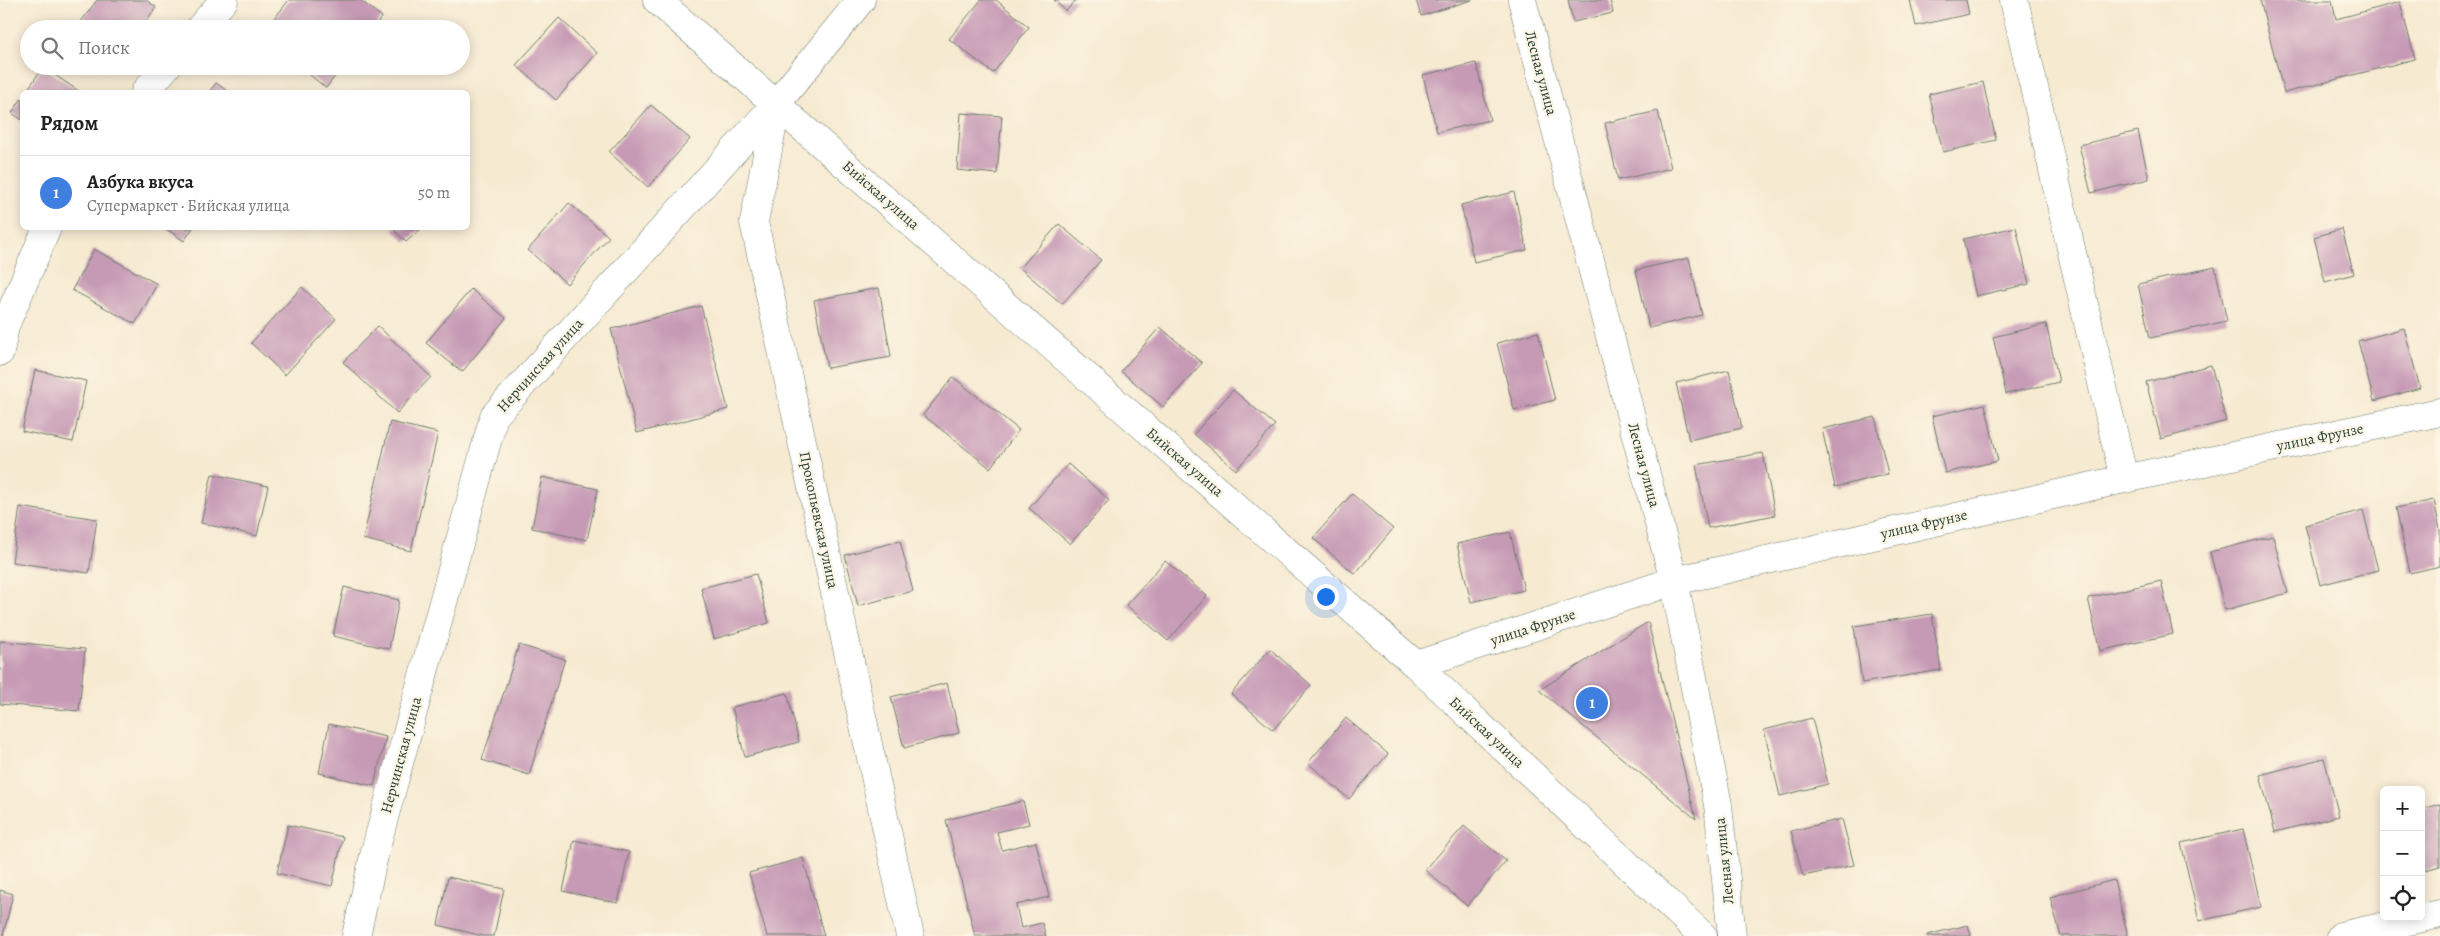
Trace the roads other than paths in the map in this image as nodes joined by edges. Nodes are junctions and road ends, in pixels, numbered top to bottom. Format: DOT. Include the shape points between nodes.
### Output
graph roads {
  1 [pos="224,0"];
  2 [pos="657,0"];
  3 [pos="861,0"];
  4 [pos="1522,0"];
  5 [pos="2014,0"];
  6 [pos="207,20"];
  7 [pos="159,75"];
  8 [pos="147,90"];
  9 [pos="777,103"];
  10 [pos="46,230"];
  11 [pos="0,352"];
  12 [pos="2440,412"];
  13 [pos="2124,479"];
  14 [pos="1674,581"];
  15 [pos="1416,665"];
  16 [pos="2440,914"];
  17 [pos="356,936"];
  18 [pos="910,936"];
  19 [pos="1703,936"];
  20 [pos="1732,936"];
  21 [pos="2341,936"];
  1 -- 6 [label="street"];
  2 -- 9 [label="street, Бийская улица"];
  3 -- 9 [label="street, Нерчинская улица"];
  4 -- 14 [label="street, Лесная улица"];
  5 -- 13 [label="street"];
  7 -- 8 [label="street"];
  9 -- 15 [label="street, Бийская улица"];
  9 -- 17 [label="street, Нерчинская улица" via="494,416 375,851"];
  9 -- 18 [label="street, Прокопьевская улица" via="754,222"];
  10 -- 11 [label="street" via="5,326"];
  12 -- 13 [label="street, улица Фрунзе"];
  13 -- 14 [label="street, улица Фрунзе"];
  14 -- 15 [label="street, улица Фрунзе"];
  14 -- 20 [label="street, Лесная улица" via="1718,805"];
  15 -- 19 [label="street, Бийская улица"];
  16 -- 21 [label="street"];
}
